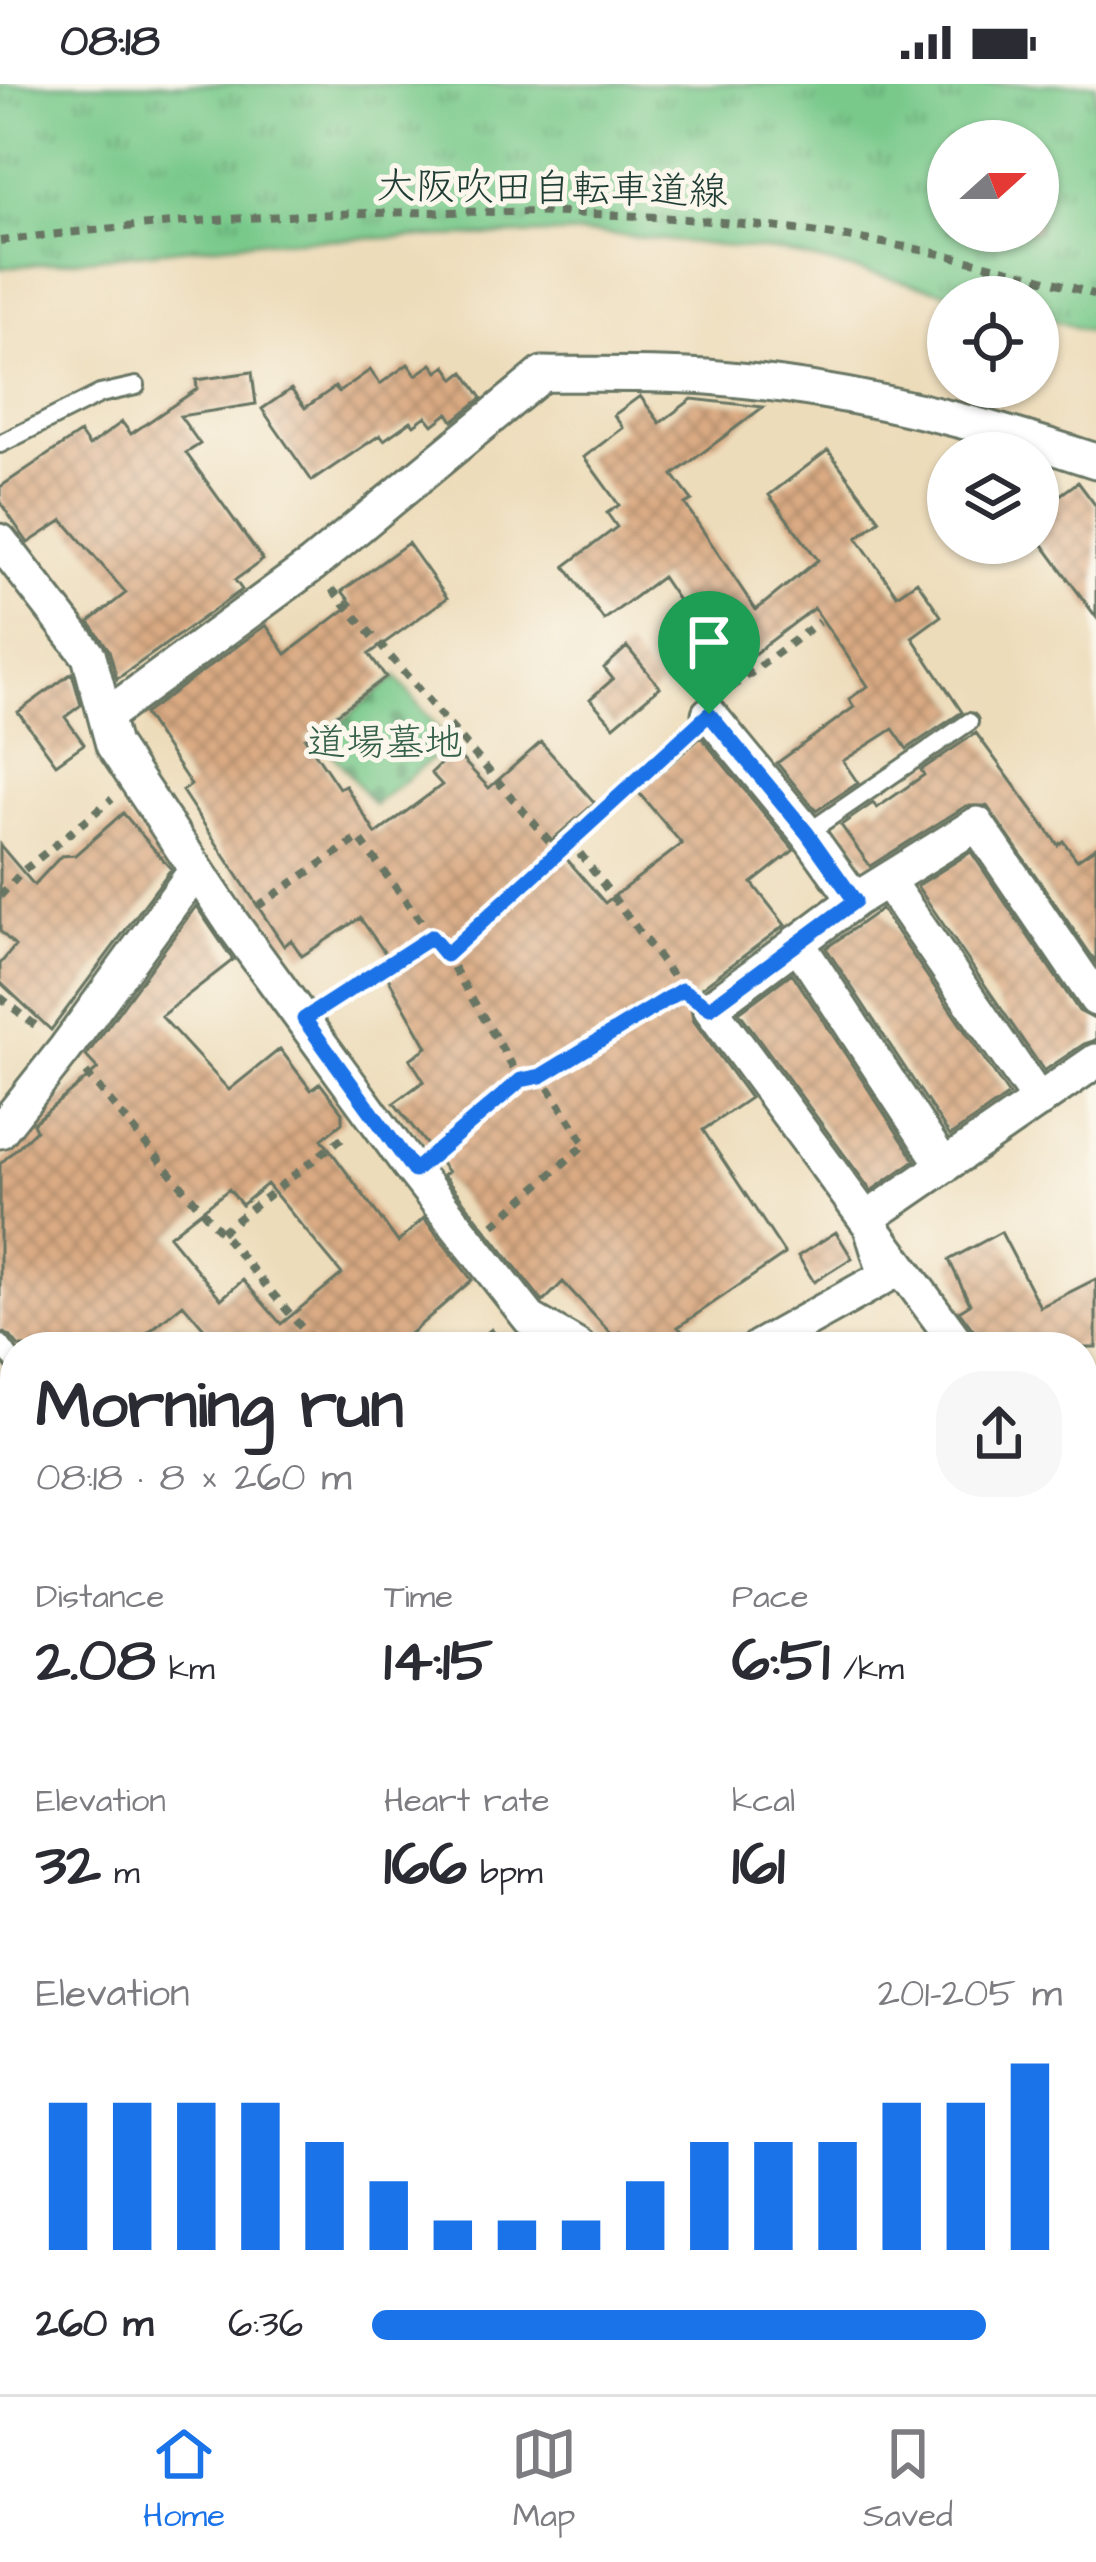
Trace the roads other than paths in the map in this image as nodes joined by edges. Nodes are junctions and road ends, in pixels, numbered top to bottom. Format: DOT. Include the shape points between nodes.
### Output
graph roads {
  1 [pos="136,386"];
  2 [pos="0,444"];
  3 [pos="1096,461"];
  4 [pos="0,541"];
  5 [pos="709,714"];
  6 [pos="106,716"];
  7 [pos="969,722"];
  8 [pos="807,833"];
  9 [pos="196,870"];
  10 [pos="887,882"];
  11 [pos="855,901"];
  12 [pos="796,942"];
  13 [pos="1096,999"];
  14 [pos="1096,1061"];
  15 [pos="1039,1101"];
  16 [pos="0,1131"];
  17 [pos="944,1166"];
  18 [pos="872,1233"];
  19 [pos="552,1332"];
  20 [pos="786,1332"];
  21 [pos="948,1332"];
  1 -- 2 [label="lane" via="100,394"];
  3 -- 6 [label="street" via="841,392 716,378 543,374 312,566"];
  4 -- 6 [label="street" via="89,656"];
  5 -- 8 [label="street"];
  6 -- 9 [label="street" via="113,745"];
  7 -- 8 [label="lane"];
  8 -- 11 [label="street"];
  9 -- 16 [label="street"];
  9 -- 19 [label="street" via="414,1171 530,1319"];
  10 -- 11 [label="street"];
  10 -- 13 [label="street" via="977,824"];
  10 -- 15 [label="street"];
  11 -- 12 [label="street"];
  12 -- 17 [label="street"];
  12 -- 18 [label="street" via="696,999"];
  14 -- 15 [label="street"];
  15 -- 17 [label="street"];
  17 -- 18 [label="street" via="868,1218"];
  18 -- 20 [label="street" via="886,1276"];
  18 -- 21 [label="street"];
}
